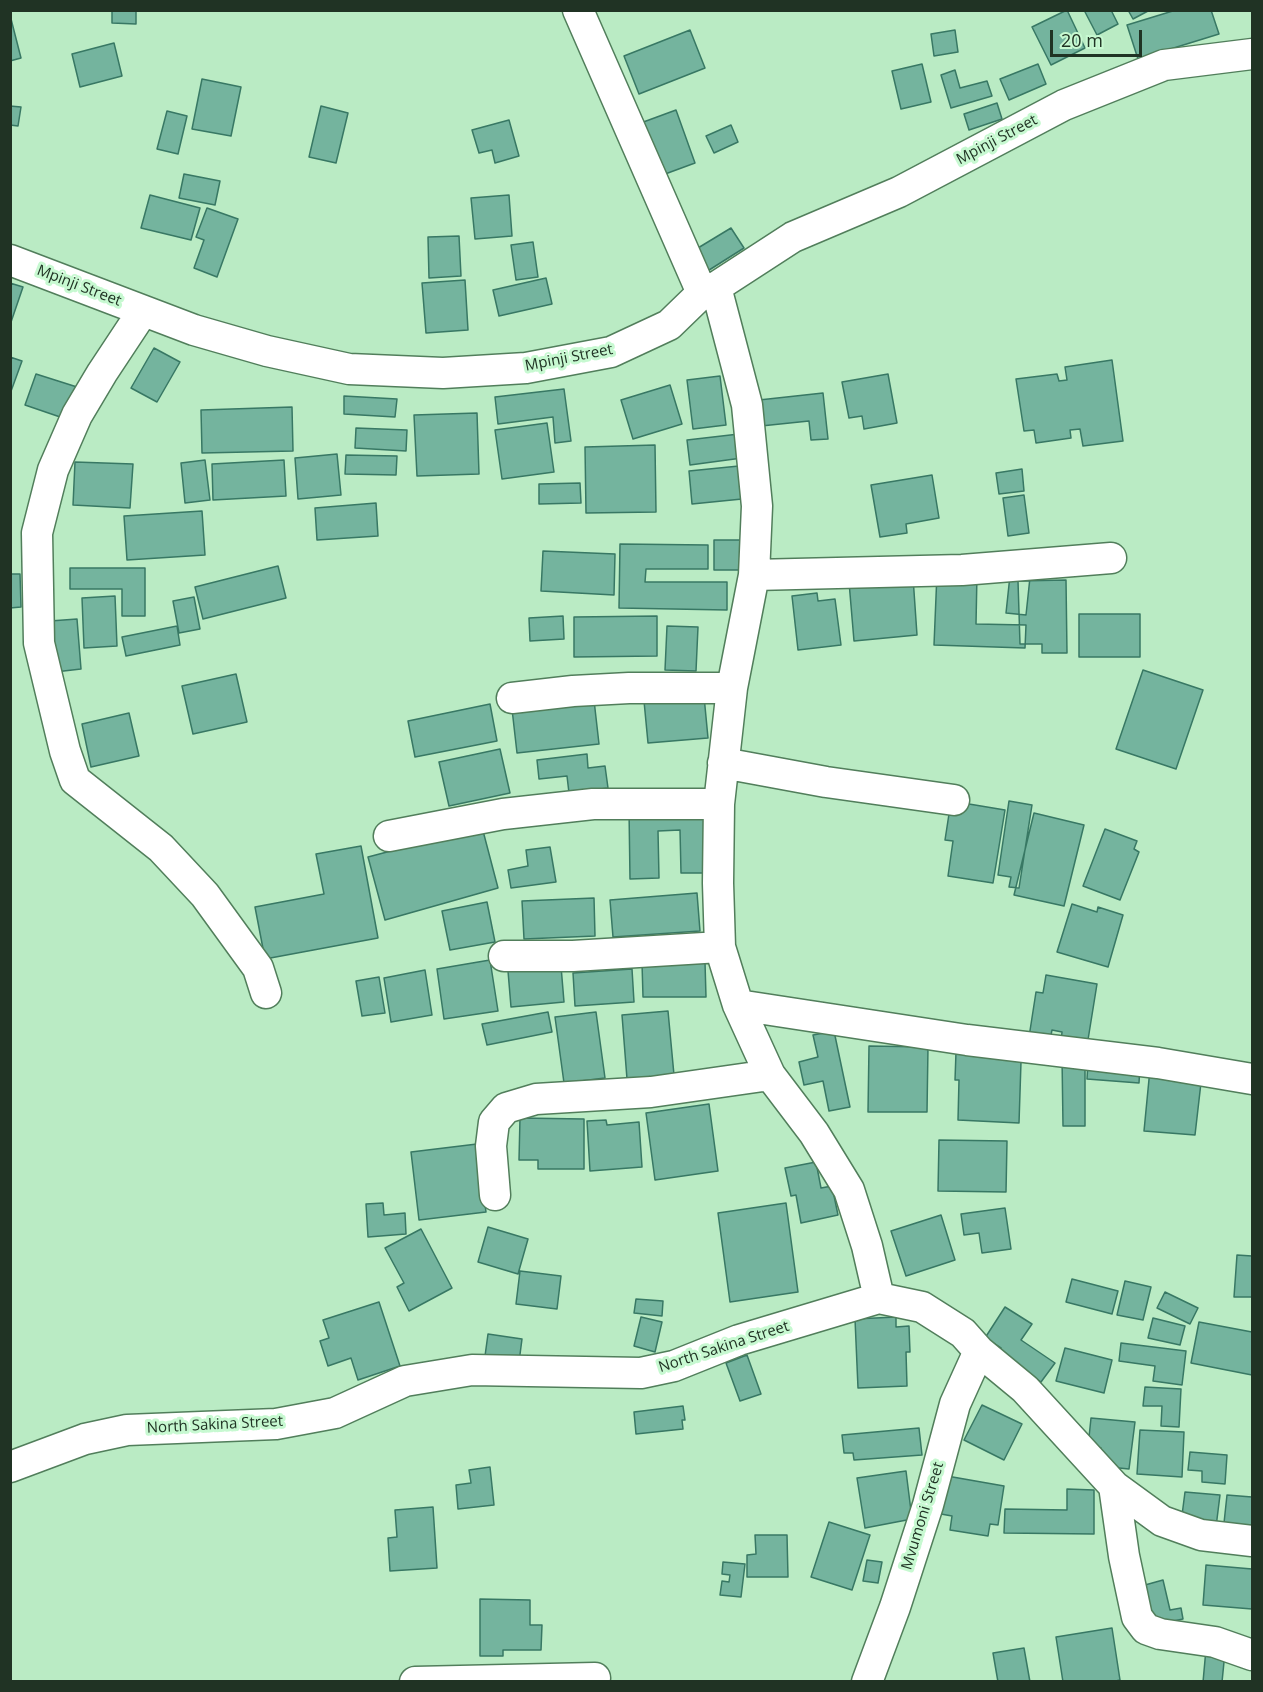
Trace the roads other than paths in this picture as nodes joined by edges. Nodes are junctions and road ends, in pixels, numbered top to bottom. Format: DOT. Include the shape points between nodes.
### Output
graph roads {
  1 [pos="578,10"];
  2 [pos="1252,54"];
  3 [pos="10,260"];
  4 [pos="709,290"];
  5 [pos="142,311"];
  6 [pos="1111,558"];
  7 [pos="754,574"];
  8 [pos="732,688"];
  9 [pos="512,698"];
  10 [pos="723,763"];
  11 [pos="954,800"];
  12 [pos="719,804"];
  13 [pos="389,836"];
  14 [pos="720,946"];
  15 [pos="504,956"];
  16 [pos="266,993"];
  17 [pos="738,1005"];
  18 [pos="770,1075"];
  19 [pos="1252,1079"];
  20 [pos="495,1195"];
  21 [pos="879,1298"];
  22 [pos="978,1351"];
  23 [pos="10,1467"];
  24 [pos="1114,1486"];
  25 [pos="1252,1541"];
  26 [pos="1252,1655"];
  27 [pos="595,1678"];
  28 [pos="415,1682"];
  29 [pos="867,1682"];
  1 -- 4 [label="street"];
  2 -- 4 [label="street, Mpinji Street" via="1164,65 1064,105 899,192 793,237"];
  3 -- 5 [label="street, Mpinji Street"];
  4 -- 5 [label="street, Mpinji Street" via="669,325 611,352 526,368 443,373 349,369 257,348"];
  4 -- 7 [label="street" via="747,405 757,506"];
  5 -- 16 [label="street" via="77,415 53,470 37,533 39,643 75,780 161,848 205,895 258,968"];
  6 -- 7 [label="street" via="962,570"];
  7 -- 8 [label="street"];
  8 -- 9 [label="street" via="596,690"];
  8 -- 10 [label="street"];
  10 -- 11 [label="street"];
  10 -- 12 [label="street"];
  12 -- 13 [label="street" via="593,804 503,814"];
  12 -- 14 [label="street"];
  14 -- 15 [label="street" via="573,956"];
  14 -- 17 [label="street"];
  17 -- 18 [label="street"];
  17 -- 19 [label="street"];
  18 -- 20 [label="street" via="651,1092 536,1100 506,1108 494,1122 491,1146"];
  18 -- 21 [label="street" via="814,1133 849,1190"];
  21 -- 22 [label="street, North Sakina Street" via="922,1307 963,1333"];
  21 -- 23 [label="street, North Sakina Street" via="642,1373 472,1370 405,1381 335,1413 276,1424 127,1430 85,1439"];
  22 -- 24 [label="street, North Sakina Street" via="1025,1389"];
  22 -- 29 [label="street, Mvumoni Street" via="955,1404 895,1608"];
  24 -- 25 [label="street, North Sakina Street" via="1162,1521 1201,1535"];
  24 -- 26 [label="street" via="1137,1617 1146,1629 1215,1642"];
  27 -- 28 [label="street"];
}
